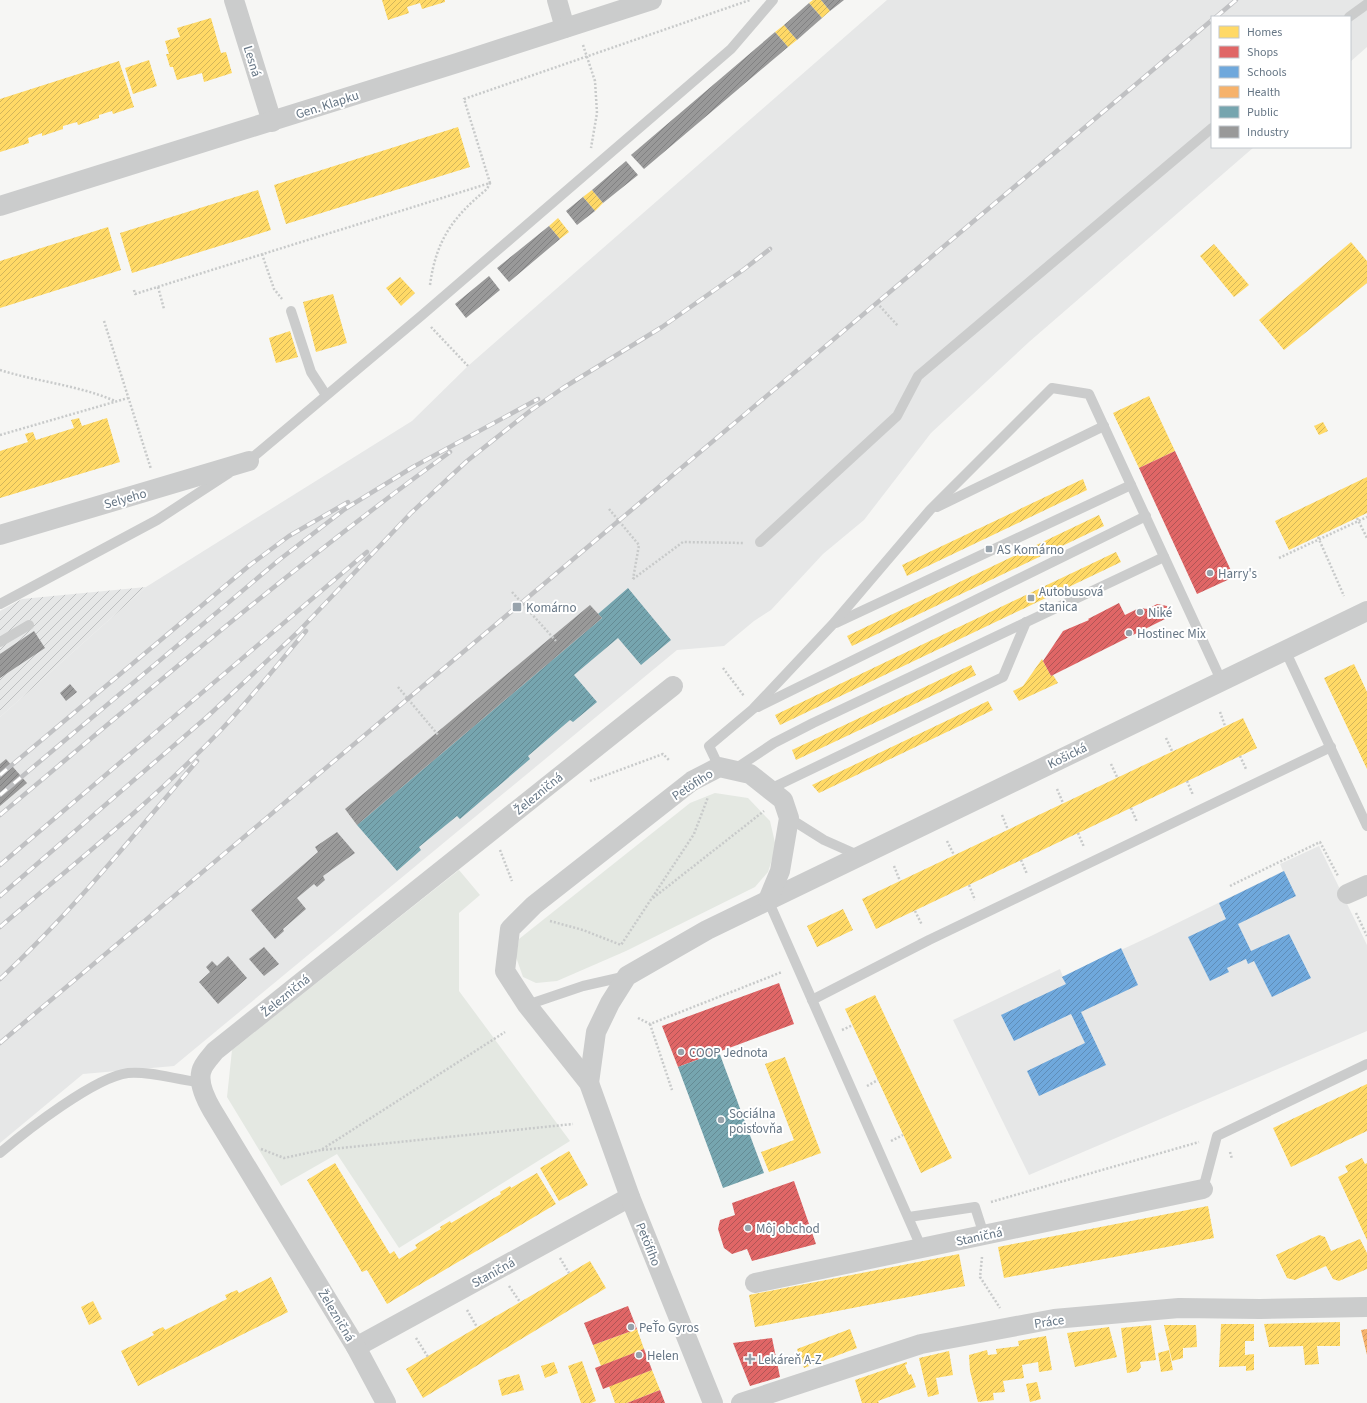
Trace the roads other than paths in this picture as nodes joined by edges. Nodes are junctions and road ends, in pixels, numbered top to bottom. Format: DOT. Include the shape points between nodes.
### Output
graph roads {
  1 [pos="234,0"];
  2 [pos="557,0"];
  3 [pos="652,0"];
  4 [pos="773,0"];
  5 [pos="1367,4"];
  6 [pos="1350,16"];
  7 [pos="565,28"];
  8 [pos="272,122"];
  9 [pos="1211,129"];
  10 [pos="0,206"];
  11 [pos="291,311"];
  12 [pos="326,395"];
  13 [pos="1104,426"];
  14 [pos="249,461"];
  15 [pos="1131,484"];
  16 [pos="930,510"];
  17 [pos="1146,516"];
  18 [pos="0,535"];
  19 [pos="760,542"];
  20 [pos="1164,557"];
  21 [pos="0,604"];
  22 [pos="1367,611"];
  23 [pos="1026,622"];
  24 [pos="833,624"];
  25 [pos="29,625"];
  26 [pos="0,642"];
  27 [pos="1286,650"];
  28 [pos="1221,680"];
  29 [pos="673,686"];
  30 [pos="753,709"];
  31 [pos="1331,747"];
  32 [pos="727,768"];
  33 [pos="770,789"];
  34 [pos="790,818"];
  35 [pos="1367,826"];
  36 [pos="860,856"];
  37 [pos="1367,885"];
  38 [pos="1347,894"];
  39 [pos="768,900"];
  40 [pos="627,976"];
  41 [pos="812,1000"];
  42 [pos="527,1005"];
  43 [pos="1367,1064"];
  44 [pos="200,1082"];
  45 [pos="589,1083"];
  46 [pos="0,1152"];
  47 [pos="1203,1189"];
  48 [pos="630,1197"];
  49 [pos="909,1217"];
  50 [pos="984,1235"];
  51 [pos="922,1248"];
  52 [pos="755,1283"];
  53 [pos="1367,1307"];
  54 [pos="356,1347"];
  55 [pos="386,1403"];
  56 [pos="713,1403"];
  57 [pos="741,1403"];
  1 -- 8 [label="street, Lesná"];
  2 -- 7 [label="street"];
  3 -- 7 [label="street, Gen. Klapku"];
  4 -- 12 [label="lane" via="731,50"];
  5 -- 6 [label="lane"];
  7 -- 8 [label="street, Gen. Klapku"];
  8 -- 10 [label="street, Gen. Klapku"];
  9 -- 19 [label="lane" via="918,376 897,416"];
  11 -- 12 [label="lane" via="311,372"];
  12 -- 14 [label="lane"];
  13 -- 15 [label="lane"];
  13 -- 16 [label="lane"];
  13 -- 16 [label="lane" via="1089,394 1052,388"];
  14 -- 18 [label="street, Selyeho"];
  14 -- 21 [label="lane" via="157,520"];
  15 -- 17 [label="lane"];
  15 -- 24 [label="lane"];
  16 -- 24 [label="lane"];
  17 -- 20 [label="lane"];
  17 -- 30 [label="lane"];
  20 -- 23 [label="lane"];
  20 -- 28 [label="lane"];
  22 -- 27 [label="street, Košická"];
  23 -- 32 [label="lane"];
  23 -- 33 [label="lane" via="1003,677"];
  24 -- 30 [label="lane"];
  25 -- 26 [label="lane"];
  27 -- 28 [label="street, Košická"];
  27 -- 31 [label="lane"];
  28 -- 36 [label="street, Košická"];
  29 -- 44 [label="street, Železničná" via="215,1051 202,1067"];
  30 -- 32 [label="lane" via="709,746"];
  31 -- 35 [label="lane"];
  31 -- 41 [label="lane" via="929,940"];
  32 -- 33 [label="street" via="750,774"];
  32 -- 42 [label="street, Petöfiho" via="692,781 534,905 510,929 505,971"];
  33 -- 34 [label="street" via="783,800"];
  34 -- 36 [label="lane" via="824,840"];
  34 -- 39 [label="street" via="780,871"];
  36 -- 39 [label="street, Košická"];
  37 -- 38 [label="street"];
  39 -- 40 [label="street, Petöfiho" via="708,930"];
  39 -- 41 [label="lane"];
  40 -- 42 [label="lane" via="583,986"];
  40 -- 45 [label="street, Petöfiho" via="596,1032"];
  41 -- 49 [label="lane"];
  42 -- 45 [label="street, Petöfiho"];
  43 -- 47 [label="lane" via="1217,1136"];
  44 -- 46 [label="lane" via="178,1080 153,1073 128,1073 104,1080"];
  44 -- 54 [label="street, Železničná" via="212,1110"];
  45 -- 48 [label="street, Petöfiho"];
  47 -- 50 [label="street, Staničná"];
  48 -- 54 [label="street, Staničná"];
  48 -- 56 [label="street, Petöfiho"];
  49 -- 50 [label="lane" via="976,1207"];
  49 -- 51 [label="lane"];
  50 -- 51 [label="street, Staničná"];
  51 -- 52 [label="street, Staničná"];
  53 -- 57 [label="street, Práce" via="1179,1308 1054,1319 921,1344"];
  54 -- 55 [label="street, Železničná"];
}
